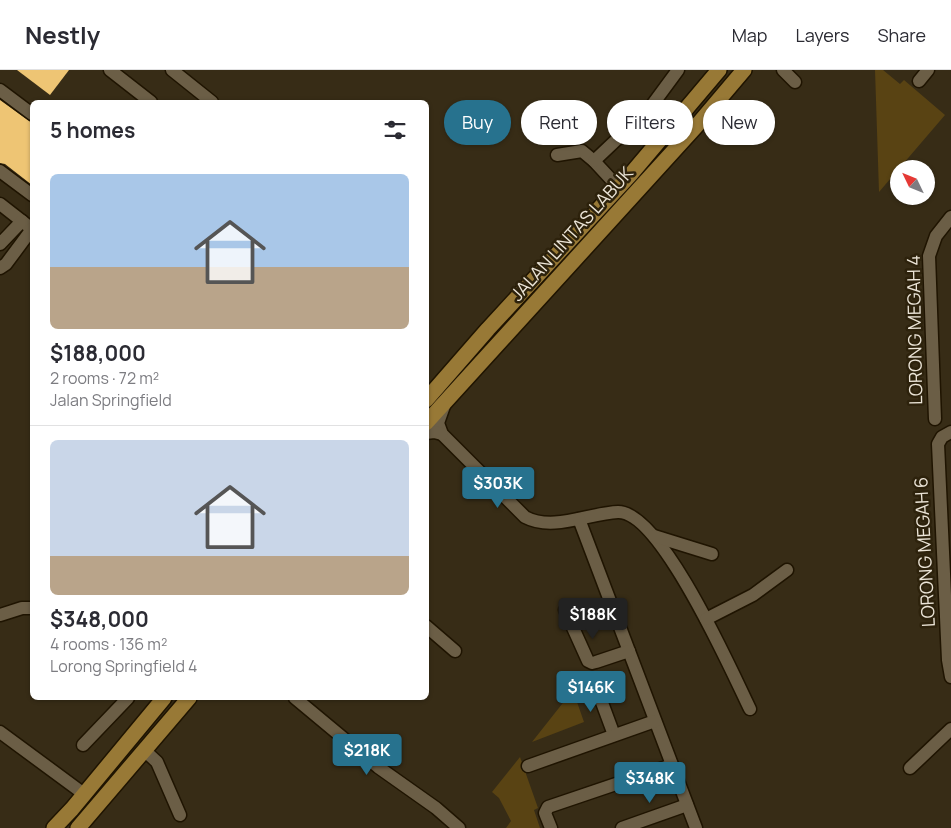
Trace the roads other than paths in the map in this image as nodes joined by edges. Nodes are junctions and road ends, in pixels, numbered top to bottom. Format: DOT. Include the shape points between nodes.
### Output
graph roads {
  1 [pos="110,70"];
  2 [pos="172,70"];
  3 [pos="678,70"];
  4 [pos="719,70"];
  5 [pos="744,70"];
  6 [pos="783,70"];
  7 [pos="928,70"];
  8 [pos="918,80"];
  9 [pos="795,82"];
  10 [pos="0,90"];
  11 [pos="148,100"];
  12 [pos="210,100"];
  13 [pos="656,100"];
  14 [pos="693,101"];
  15 [pos="30,112"];
  16 [pos="699,123"];
  17 [pos="611,145"];
  18 [pos="656,145"];
  19 [pos="557,155"];
  20 [pos="594,161"];
  21 [pos="0,171"];
  22 [pos="619,188"];
  23 [pos="30,194"];
  24 [pos="0,204"];
  25 [pos="951,217"];
  26 [pos="22,220"];
  27 [pos="30,227"];
  28 [pos="30,232"];
  29 [pos="0,244"];
  30 [pos="553,260"];
  31 [pos="0,268"];
  32 [pos="429,397"];
  33 [pos="445,402"];
  34 [pos="935,418"];
  35 [pos="429,420"];
  36 [pos="951,432"];
  37 [pos="429,433"];
  38 [pos="442,434"];
  39 [pos="945,487"];
  40 [pos="580,519"];
  41 [pos="654,536"];
  42 [pos="712,554"];
  43 [pos="787,570"];
  44 [pos="30,608"];
  45 [pos="565,610"];
  46 [pos="0,615"];
  47 [pos="706,619"];
  48 [pos="429,629"];
  49 [pos="455,651"];
  50 [pos="629,651"];
  51 [pos="951,677"];
  52 [pos="594,681"];
  53 [pos="126,700"];
  54 [pos="162,700"];
  55 [pos="187,700"];
  56 [pos="297,700"];
  57 [pos="750,709"];
  58 [pos="656,721"];
  59 [pos="951,729"];
  60 [pos="0,732"];
  61 [pos="614,735"];
  62 [pos="83,746"];
  63 [pos="144,750"];
  64 [pos="528,766"];
  65 [pos="672,766"];
  66 [pos="910,768"];
  67 [pos="84,794"];
  68 [pos="687,805"];
  69 [pos="180,815"];
  70 [pos="54,828"];
  71 [pos="78,828"];
  72 [pos="459,828"];
  73 [pos="551,828"];
  74 [pos="622,828"];
  75 [pos="696,828"];
  1 -- 11 [label="street"];
  2 -- 12 [label="street"];
  3 -- 13 [label="street"];
  4 -- 14 [label="main road, JALAN LINTAS LABUK"];
  5 -- 16 [label="main road, JALAN LINTAS LABUK"];
  6 -- 9 [label="street"];
  7 -- 8 [label="street"];
  10 -- 15 [label="street"];
  16 -- 30 [label="main road" via="660,157 565,260"];
  16 -- 33 [label="main road, JALAN LINTAS LABUK"];
  17 -- 20 [label="street"];
  18 -- 22 [label="main road, JALAN LINTAS LABUK"];
  19 -- 20 [label="street" via="582,151"];
  20 -- 22 [label="street"];
  21 -- 23 [label="street"];
  22 -- 30 [label="main road, JALAN LINTAS LABUK"];
  24 -- 26 [label="street"];
  25 -- 34 [label="street, LORONG MEGAH 4" via="936,236 929,256"];
  26 -- 27 [label="street"];
  26 -- 29 [label="street"];
  28 -- 31 [label="street"];
  30 -- 32 [label="main road, JALAN LINTAS LABUK"];
  33 -- 35 [label="main road, JALAN LINTAS LABUK"];
  33 -- 38 [label="street" via="438,423"];
  36 -- 39 [label="street, LORONG MEGAH 6" via="938,444"];
  37 -- 38 [label="street"];
  38 -- 40 [label="street" via="525,517 538,522"];
  39 -- 51 [label="street, LORONG MEGAH 6"];
  40 -- 41 [label="street" via="628,513"];
  40 -- 50 [label="street"];
  41 -- 42 [label="street"];
  41 -- 47 [label="street"];
  43 -- 47 [label="street" via="752,595"];
  44 -- 46 [label="street"];
  45 -- 50 [label="street" via="588,661 592,663"];
  47 -- 57 [label="street"];
  48 -- 49 [label="street"];
  50 -- 58 [label="street"];
  52 -- 61 [label="street"];
  53 -- 62 [label="street"];
  54 -- 67 [label="main road"];
  55 -- 63 [label="main road"];
  56 -- 72 [label="street"];
  58 -- 61 [label="street"];
  58 -- 65 [label="street"];
  59 -- 66 [label="street"];
  60 -- 67 [label="street"];
  61 -- 64 [label="street"];
  63 -- 69 [label="street" via="157,762"];
  63 -- 71 [label="main road"];
  65 -- 68 [label="street"];
  65 -- 73 [label="street" via="548,807 546,813"];
  67 -- 70 [label="main road"];
  68 -- 74 [label="street"];
  68 -- 75 [label="street"];
}
